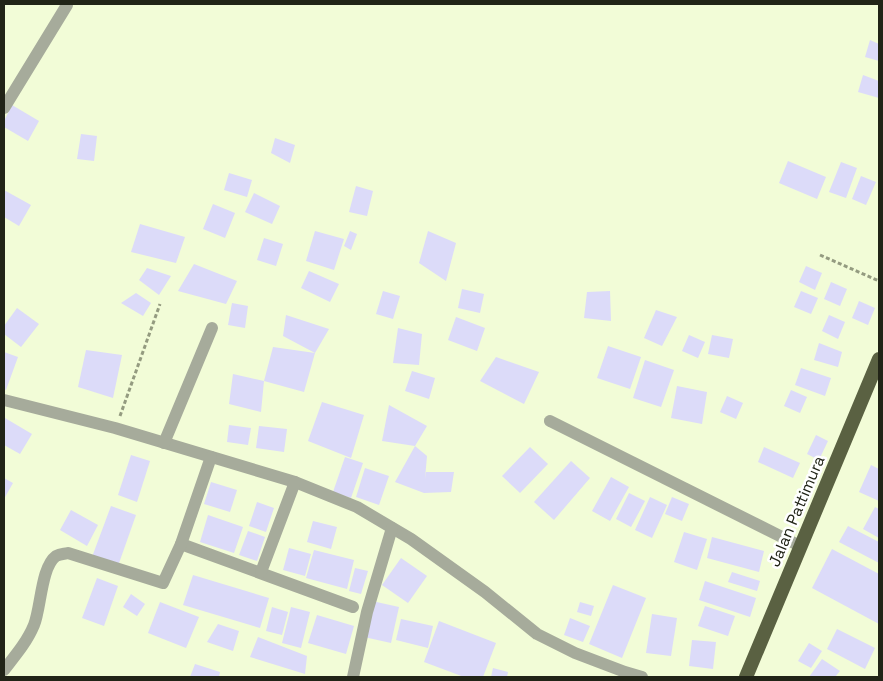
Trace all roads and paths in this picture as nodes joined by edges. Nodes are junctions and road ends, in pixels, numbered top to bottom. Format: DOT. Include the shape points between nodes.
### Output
graph roads {
  1 [pos="67,4"];
  2 [pos="4,108"];
  3 [pos="820,255"];
  4 [pos="879,281"];
  5 [pos="160,304"];
  6 [pos="212,328"];
  7 [pos="879,359"];
  8 [pos="4,402"];
  9 [pos="550,421"];
  10 [pos="115,428"];
  11 [pos="164,443"];
  12 [pos="211,457"];
  13 [pos="295,482"];
  14 [pos="392,528"];
  15 [pos="181,544"];
  16 [pos="800,546"];
  17 [pos="261,572"];
  18 [pos="353,607"];
  19 [pos="4,670"];
  20 [pos="624,675"];
  21 [pos="353,677"];
  22 [pos="642,677"];
  23 [pos="746,677"];
  1 -- 2 [label="street"];
  3 -- 4 [label="path"];
  5 -- 10 [label="path"];
  6 -- 11 [label="street"];
  7 -- 16 [label="highway, Jalan Pattimura"];
  8 -- 10 [label="street"];
  9 -- 16 [label="street"];
  10 -- 11 [label="street"];
  11 -- 12 [label="street"];
  12 -- 13 [label="street"];
  12 -- 15 [label="street"];
  13 -- 14 [label="street" via="357,506"];
  13 -- 17 [label="street"];
  14 -- 20 [label="street" via="485,592 537,634"];
  14 -- 21 [label="street" via="367,612"];
  15 -- 17 [label="street"];
  15 -- 19 [label="street" via="163,583 68,553 55,557 47,569 35,623 19,652"];
  16 -- 23 [label="highway, Jalan Pattimura"];
  17 -- 18 [label="street"];
  20 -- 22 [label="street"];
}
